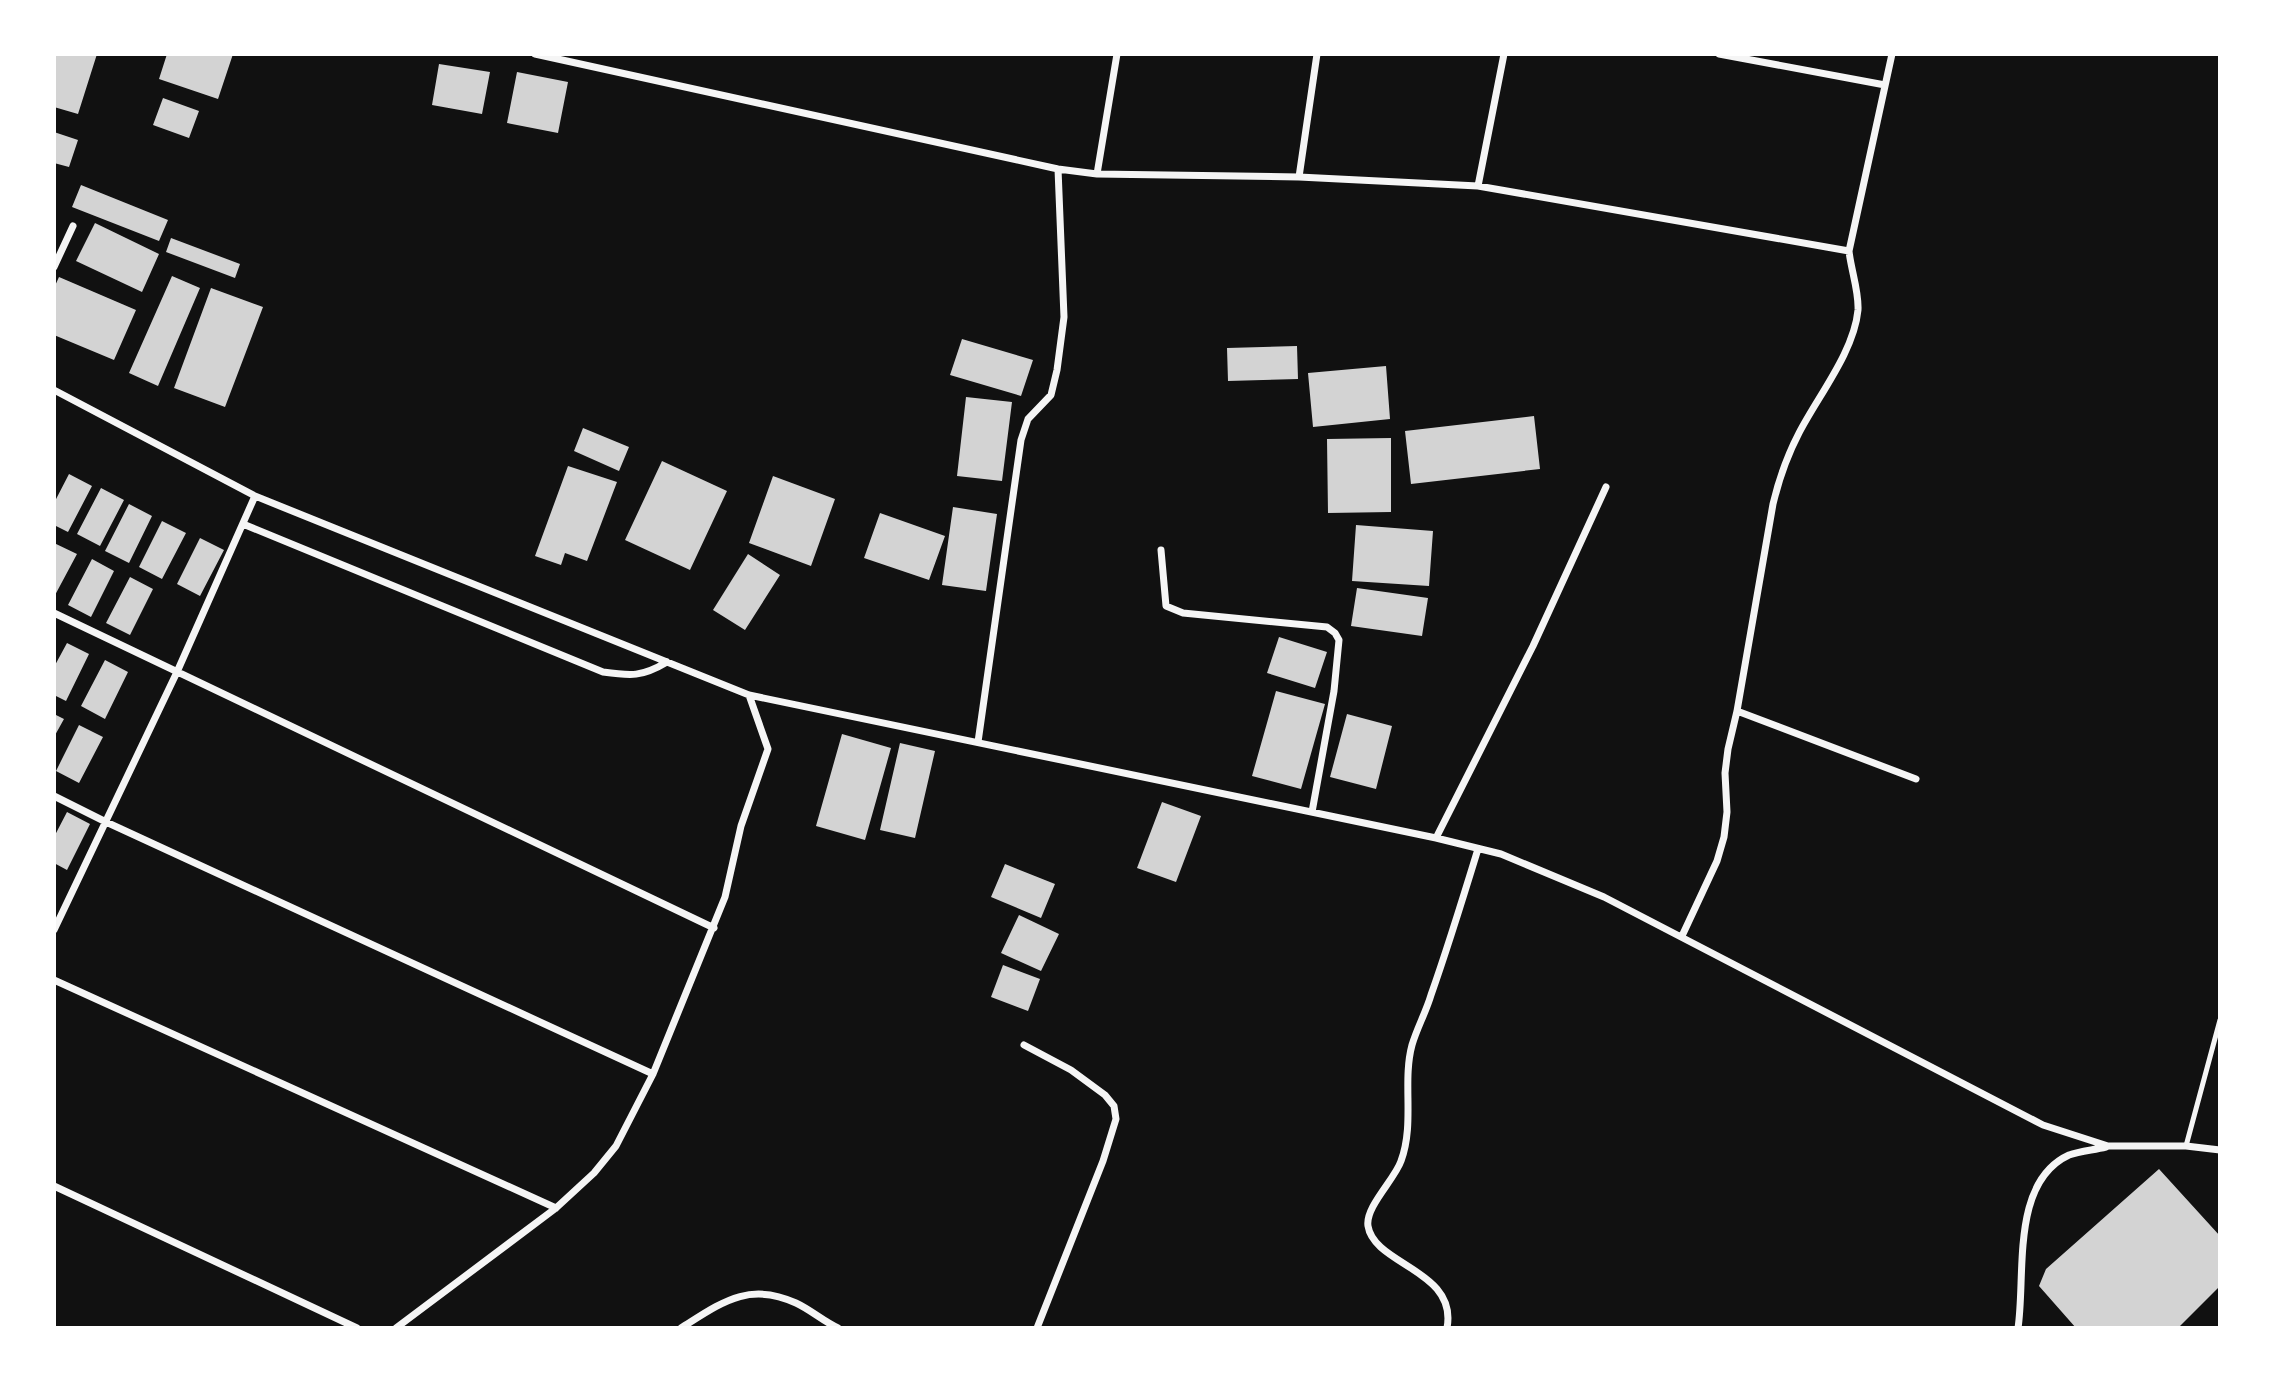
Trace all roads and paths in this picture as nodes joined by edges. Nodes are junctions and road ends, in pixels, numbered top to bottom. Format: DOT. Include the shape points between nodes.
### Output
graph roads {
  1 [pos="535,54"];
  2 [pos="1117,54"];
  3 [pos="1317,54"];
  4 [pos="1504,54"];
  5 [pos="1719,54"];
  6 [pos="1892,54"];
  7 [pos="1885,85"];
  8 [pos="1058,169"];
  9 [pos="1097,174"];
  10 [pos="1299,177"];
  11 [pos="1478,186"];
  12 [pos="73,226"];
  13 [pos="1849,251"];
  14 [pos="54,267"];
  15 [pos="54,390"];
  16 [pos="1605,486"];
  17 [pos="255,496"];
  18 [pos="243,523"];
  19 [pos="1161,550"];
  20 [pos="54,612"];
  21 [pos="667,662"];
  22 [pos="177,672"];
  23 [pos="749,695"];
  24 [pos="1737,711"];
  25 [pos="978,742"];
  26 [pos="1916,779"];
  27 [pos="54,796"];
  28 [pos="1312,813"];
  29 [pos="106,822"];
  30 [pos="1436,838"];
  31 [pos="1478,849"];
  32 [pos="714,928"];
  33 [pos="54,930"];
  34 [pos="1682,936"];
  35 [pos="54,980"];
  36 [pos="2220,1020"];
  37 [pos="1024,1045"];
  38 [pos="653,1074"];
  39 [pos="2108,1146"];
  40 [pos="2186,1146"];
  41 [pos="2220,1150"];
  42 [pos="54,1186"];
  43 [pos="556,1208"];
  44 [pos="357,1328"];
  45 [pos="396,1328"];
  46 [pos="681,1328"];
  47 [pos="838,1328"];
  48 [pos="1037,1328"];
  49 [pos="1447,1328"];
  50 [pos="2018,1328"];
  1 -- 8 [label="street"];
  2 -- 9 [label="street"];
  3 -- 10 [label="street"];
  4 -- 11 [label="street"];
  5 -- 7 [label="street"];
  6 -- 7 [label="street"];
  7 -- 13 [label="street"];
  8 -- 9 [label="street"];
  8 -- 25 [label="street" via="1064,317 1057,370 1051,395 1028,419 1021,440"];
  9 -- 10 [label="street"];
  10 -- 11 [label="street"];
  11 -- 13 [label="street"];
  12 -- 14 [label="street"];
  13 -- 24 [label="street" via="1858,310 1840,361 1799,433 1779,480"];
  15 -- 17 [label="street"];
  16 -- 30 [label="street" via="1533,646"];
  17 -- 18 [label="street"];
  17 -- 21 [label="street"];
  18 -- 21 [label="street" via="603,672 650,673"];
  18 -- 22 [label="street"];
  19 -- 28 [label="street" via="1166,606 1172,610 1327,627 1335,633 1339,640 1334,691"];
  20 -- 22 [label="street"];
  21 -- 23 [label="street"];
  22 -- 29 [label="street"];
  22 -- 32 [label="street"];
  23 -- 25 [label="street"];
  23 -- 32 [label="street" via="768,749 741,826"];
  24 -- 26 [label="street"];
  24 -- 34 [label="street" via="1728,749 1724,837"];
  25 -- 28 [label="street"];
  27 -- 29 [label="street"];
  28 -- 30 [label="street"];
  29 -- 33 [label="street"];
  29 -- 38 [label="street"];
  30 -- 31 [label="street"];
  31 -- 34 [label="street" via="1552,874"];
  31 -- 49 [label="street" via="1412,1045 1407,1141 1393,1179 1368,1220 1380,1245 1443,1296 1450,1317"];
  32 -- 38 [label="street"];
  34 -- 39 [label="street" via="2011,1110"];
  35 -- 43 [label="street"];
  36 -- 40 [label="lane"];
  37 -- 48 [label="street" via="1105,1095 1114,1106 1115,1119"];
  38 -- 43 [label="street" via="616,1146"];
  39 -- 40 [label="street"];
  39 -- 50 [label="street" via="2070,1155 2040,1179 2024,1238"];
  40 -- 41 [label="street"];
  42 -- 44 [label="street"];
  43 -- 45 [label="street"];
  46 -- 47 [label="street" via="730,1299 757,1292 797,1303"];
}
